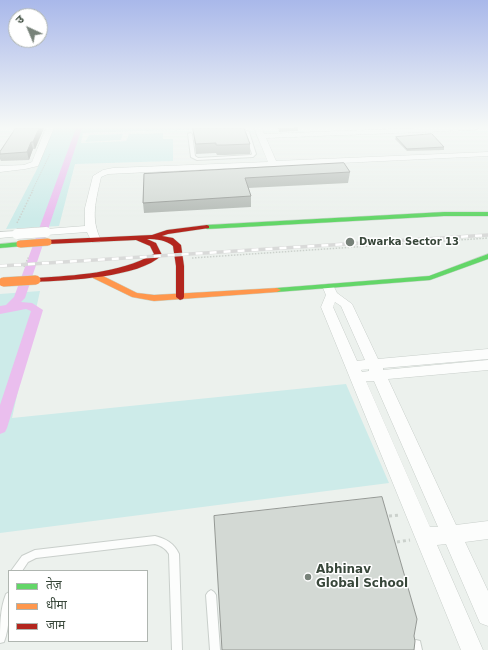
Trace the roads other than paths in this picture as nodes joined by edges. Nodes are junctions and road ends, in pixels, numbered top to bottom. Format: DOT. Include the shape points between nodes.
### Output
graph roads {
  1 [pos="37,158"];
  2 [pos="196,158"];
  3 [pos="241,158"];
  4 [pos="270,158"];
  5 [pos="420,158"];
  6 [pos="226,162"];
  7 [pos="273,164"];
  8 [pos="0,168"];
  9 [pos="488,214"];
  10 [pos="89,228"];
  11 [pos="0,235"];
  12 [pos="17,235"];
  13 [pos="153,236"];
  14 [pos="138,238"];
  15 [pos="96,240"];
  16 [pos="0,246"];
  17 [pos="488,256"];
  18 [pos="133,268"];
  19 [pos="151,268"];
  20 [pos="96,276"];
  21 [pos="1,282"];
  22 [pos="330,290"];
  23 [pos="180,298"];
  24 [pos="488,354"];
  25 [pos="488,365"];
  26 [pos="376,370"];
  27 [pos="355,372"];
  28 [pos="488,530"];
  29 [pos="451,534"];
  30 [pos="425,537"];
  31 [pos="17,570"];
  32 [pos="211,595"];
  33 [pos="8,602"];
  34 [pos="488,615"];
  35 [pos="0,638"];
  36 [pos="177,650"];
  37 [pos="215,650"];
  38 [pos="472,650"];
  1 -- 8 [label="street" via="34,165"];
  2 -- 6 [label="lane"];
  3 -- 6 [label="lane"];
  4 -- 7 [label="street"];
  5 -- 7 [label="street" via="330,164"];
  6 -- 7 [label="street"];
  6 -- 10 [label="street" via="217,169 113,171 97,176 88,214"];
  9 -- 13 [label="street" via="200,227"];
  10 -- 12 [label="street, bridge"];
  10 -- 15 [label="street"];
  11 -- 12 [label="street"];
  12 -- 15 [label="street, bridge" via="48,242"];
  12 -- 16 [label="street"];
  13 -- 14 [label="street"];
  13 -- 23 [label="street" via="177,245"];
  14 -- 15 [label="street"];
  14 -- 18 [label="street" via="155,246 158,254"];
  17 -- 22 [label="street" via="430,278"];
  18 -- 19 [label="street"];
  18 -- 20 [label="street"];
  20 -- 21 [label="street, bridge"];
  20 -- 23 [label="street" via="135,296"];
  22 -- 23 [label="street"];
  22 -- 26 [label="street" via="346,304"];
  22 -- 27 [label="street" via="327,307"];
  24 -- 26 [label="street"];
  25 -- 26 [label="street"];
  26 -- 27 [label="street"];
  26 -- 29 [label="street"];
  27 -- 30 [label="street"];
  28 -- 29 [label="street"];
  29 -- 30 [label="street"];
  29 -- 34 [label="street"];
  30 -- 38 [label="street"];
  31 -- 36 [label="lane" via="25,559 35,554 154,540 164,542 171,547 174,554"];
  32 -- 37 [label="lane"];
  33 -- 35 [label="lane"];
}
